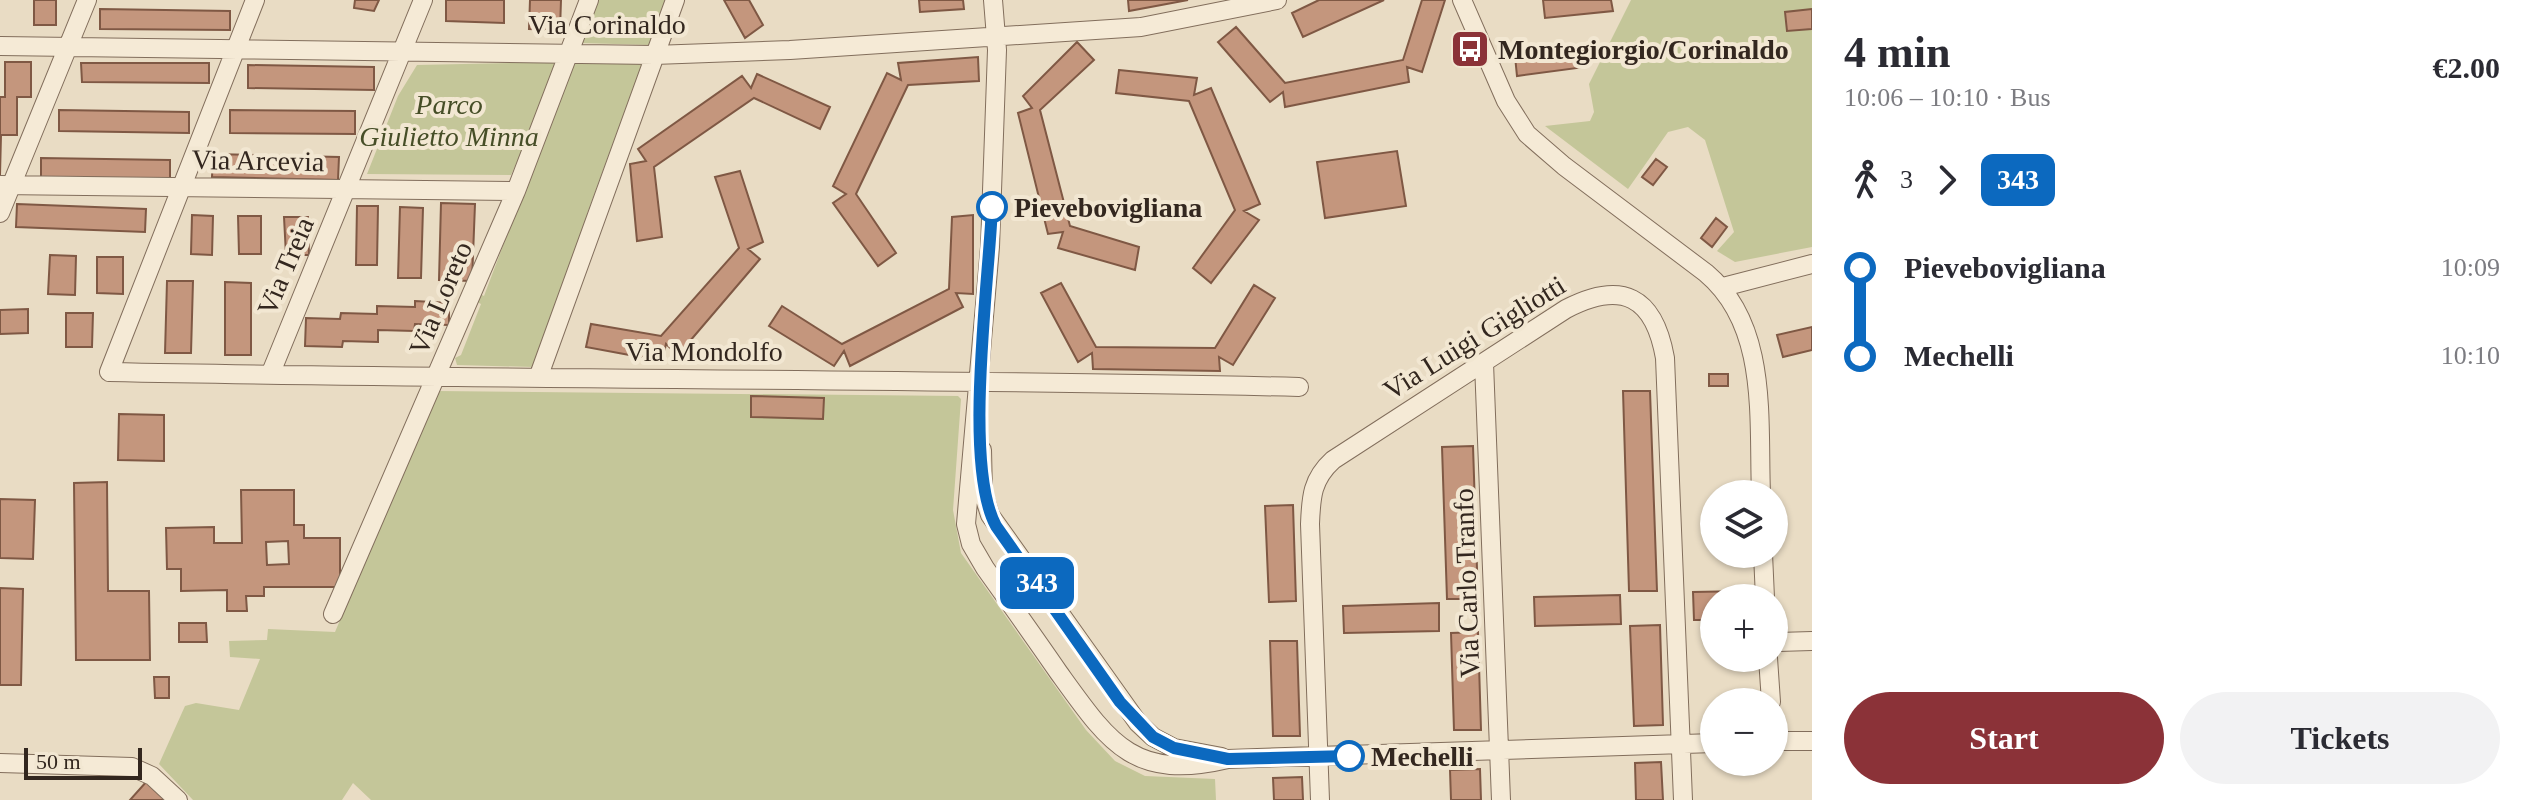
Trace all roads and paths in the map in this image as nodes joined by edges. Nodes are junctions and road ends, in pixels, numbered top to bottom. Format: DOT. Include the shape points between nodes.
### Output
graph roads {
  1 [pos="87,0"];
  2 [pos="255,0"];
  3 [pos="423,0"];
  4 [pos="589,0"];
  5 [pos="675,0"];
  6 [pos="993,0"];
  7 [pos="1277,0"];
  8 [pos="1462,0"];
  9 [pos="996,34"];
  10 [pos="0,46"];
  11 [pos="69,47"];
  12 [pos="235,48"];
  13 [pos="405,50"];
  14 [pos="569,53"];
  15 [pos="654,55"];
  16 [pos="6,186"];
  17 [pos="179,187"];
  18 [pos="348,189"];
  19 [pos="516,191"];
  20 [pos="0,213"];
  21 [pos="1812,264"];
  22 [pos="1723,287"];
  23 [pos="1484,363"];
  24 [pos="270,375"];
  25 [pos="438,378"];
  26 [pos="538,378"];
  27 [pos="981,380"];
  28 [pos="1299,387"];
  29 [pos="1761,480"];
  30 [pos="333,614"];
  31 [pos="1812,641"];
  32 [pos="1788,642"];
  33 [pos="1788,741"];
  34 [pos="1812,741"];
  35 [pos="1700,743"];
  36 [pos="1680,744"];
  37 [pos="1499,752"];
  38 [pos="1318,757"];
  39 [pos="1228,759"];
  40 [pos="0,763"];
  41 [pos="178,800"];
  42 [pos="1320,800"];
  43 [pos="1501,800"];
  44 [pos="1683,800"];
  1 -- 11 [label="street"];
  2 -- 12 [label="street"];
  3 -- 13 [label="street, Via Treia"];
  4 -- 14 [label="street, Via Loreto"];
  5 -- 15 [label="street"];
  6 -- 9 [label="street"];
  7 -- 9 [label="street" via="1141,27"];
  8 -- 22 [label="street" via="1506,101 1527,134"];
  9 -- 15 [label="street, Via Corinaldo"];
  9 -- 27 [label="street"];
  10 -- 11 [label="street, Via Corinaldo"];
  11 -- 12 [label="street, Via Corinaldo"];
  11 -- 16 [label="street"];
  12 -- 13 [label="street, Via Corinaldo"];
  12 -- 17 [label="street"];
  13 -- 14 [label="street, Via Corinaldo"];
  13 -- 18 [label="street, Via Treia"];
  14 -- 15 [label="street, Via Corinaldo"];
  14 -- 19 [label="street, Via Loreto"];
  15 -- 26 [label="street"];
  16 -- 17 [label="street, Via Arcevia"];
  16 -- 20 [label="street"];
  17 -- 18 [label="street, Via Arcevia"];
  17 -- 24 [label="street, Via Mondolfo" via="109,372"];
  18 -- 19 [label="street, Via Arcevia"];
  18 -- 24 [label="street, Via Treia"];
  19 -- 25 [label="street, Via Loreto"];
  21 -- 22 [label="street"];
  22 -- 29 [label="street" via="1742,320 1757,375"];
  23 -- 36 [label="street, Via Luigi Gigliotti" via="1566,309 1599,295 1630,298 1654,319 1668,386"];
  23 -- 37 [label="street, Via Carlo Tranfo"];
  23 -- 38 [label="street, Via Luigi Gigliotti" via="1333,460 1317,478 1310,524"];
  24 -- 25 [label="street, Via Mondolfo"];
  25 -- 26 [label="street, Via Mondolfo"];
  25 -- 30 [label="street, Via Loreto"];
  26 -- 27 [label="street, Via Mondolfo"];
  27 -- 28 [label="street, Via Mondolfo"];
  27 -- 39 [label="street" via="983,493 996,526 1146,732 1174,748"];
  27 -- 39 [label="street" via="966,524 985,568 1107,737 1129,753 1167,766 1186,768"];
  31 -- 32 [label="street"];
  33 -- 34 [label="street"];
  35 -- 36 [label="street"];
  36 -- 37 [label="street"];
  36 -- 44 [label="street, Via Luigi Gigliotti"];
  37 -- 38 [label="street"];
  37 -- 43 [label="street, Via Carlo Tranfo"];
  38 -- 39 [label="street"];
  38 -- 42 [label="street, Via Luigi Gigliotti"];
  40 -- 41 [label="street" via="132,767 152,776"];
}
